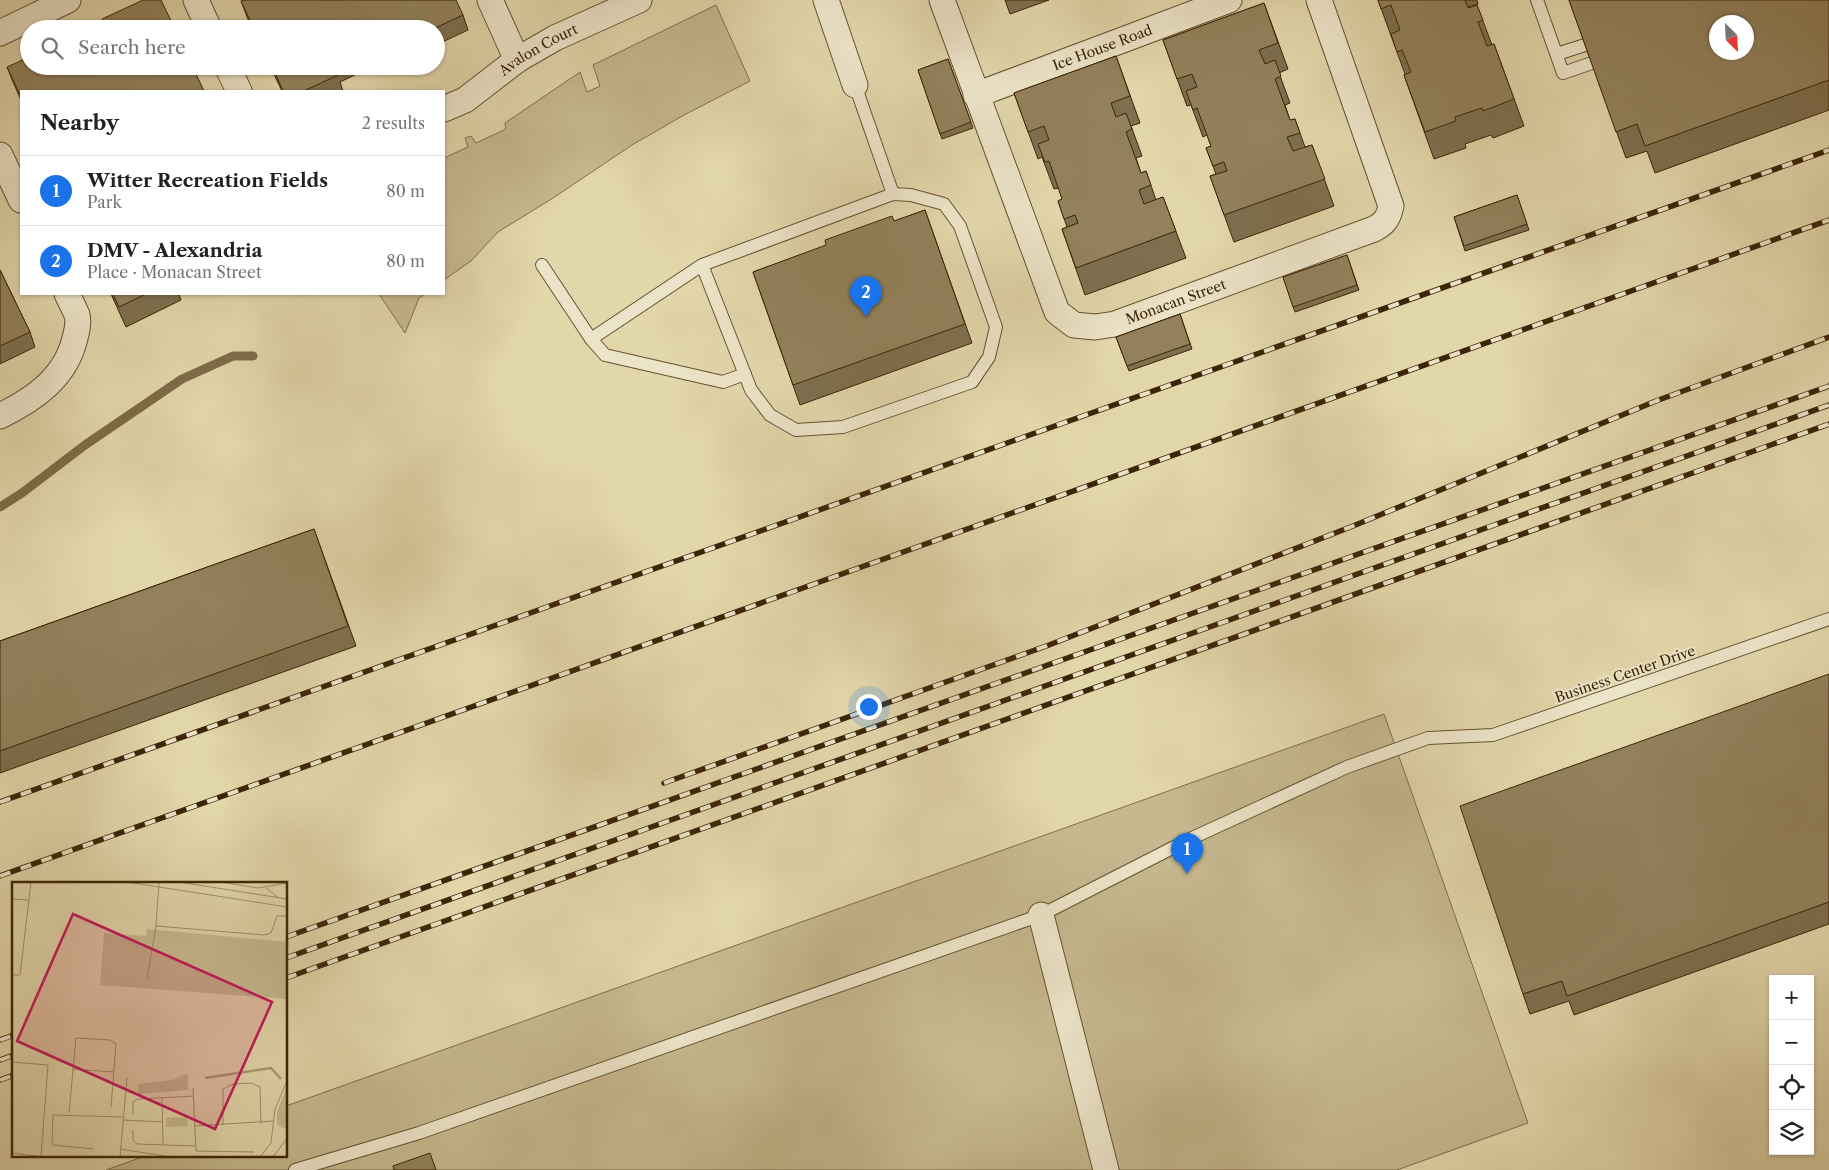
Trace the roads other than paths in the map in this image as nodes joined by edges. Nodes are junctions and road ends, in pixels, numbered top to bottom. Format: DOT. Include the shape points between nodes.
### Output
graph roads {
  1 [pos="68,0"];
  2 [pos="196,0"];
  3 [pos="490,0"];
  4 [pos="639,0"];
  5 [pos="826,0"];
  6 [pos="942,0"];
  7 [pos="1229,0"];
  8 [pos="1319,0"];
  9 [pos="1537,0"];
  10 [pos="27,20"];
  11 [pos="205,20"];
  12 [pos="20,23"];
  13 [pos="0,33"];
  14 [pos="1585,44"];
  15 [pos="1557,54"];
  16 [pos="518,60"];
  17 [pos="1592,63"];
  18 [pos="231,75"];
  19 [pos="855,85"];
  20 [pos="239,90"];
  21 [pos="976,96"];
  22 [pos="445,109"];
  23 [pos="0,155"];
  24 [pos="893,194"];
  25 [pos="20,198"];
  26 [pos="542,265"];
  27 [pos="702,265"];
  28 [pos="66,295"];
  29 [pos="591,339"];
  30 [pos="745,374"];
  31 [pos="0,416"];
  32 [pos="1829,619"];
  33 [pos="1041,915"];
  34 [pos="295,1170"];
  35 [pos="1106,1170"];
  1 -- 10 [label="street"];
  2 -- 11 [label="street"];
  3 -- 16 [label="street"];
  4 -- 16 [label="street, Avalon Court" via="555,38"];
  5 -- 19 [label="street"];
  6 -- 21 [label="street, Monacan Street"];
  7 -- 21 [label="street, Ice House Road"];
  8 -- 21 [label="street, Monacan Street" via="1391,206 1385,223 1115,324 1095,327 1074,325 1057,312"];
  9 -- 15 [label="lane"];
  12 -- 13 [label="street"];
  14 -- 15 [label="lane"];
  15 -- 17 [label="lane" via="1563,73"];
  16 -- 22 [label="street, Avalon Court" via="465,100"];
  18 -- 20 [label="street"];
  19 -- 24 [label="lane"];
  23 -- 25 [label="street"];
  24 -- 27 [label="lane"];
  24 -- 30 [label="lane" via="944,204 960,226 996,327 989,357 972,382 843,427 796,430 770,415 751,390"];
  26 -- 29 [label="lane"];
  27 -- 29 [label="lane"];
  27 -- 30 [label="lane"];
  28 -- 31 [label="street" via="77,316 71,353 47,386 22,405"];
  29 -- 30 [label="lane" via="605,355 723,382"];
  32 -- 33 [label="lane, Business Center Drive" via="1494,735 1428,738 1347,767 1192,838"];
  33 -- 34 [label="lane, Business Center Drive" via="419,1133"];
  33 -- 35 [label="street"];
}
